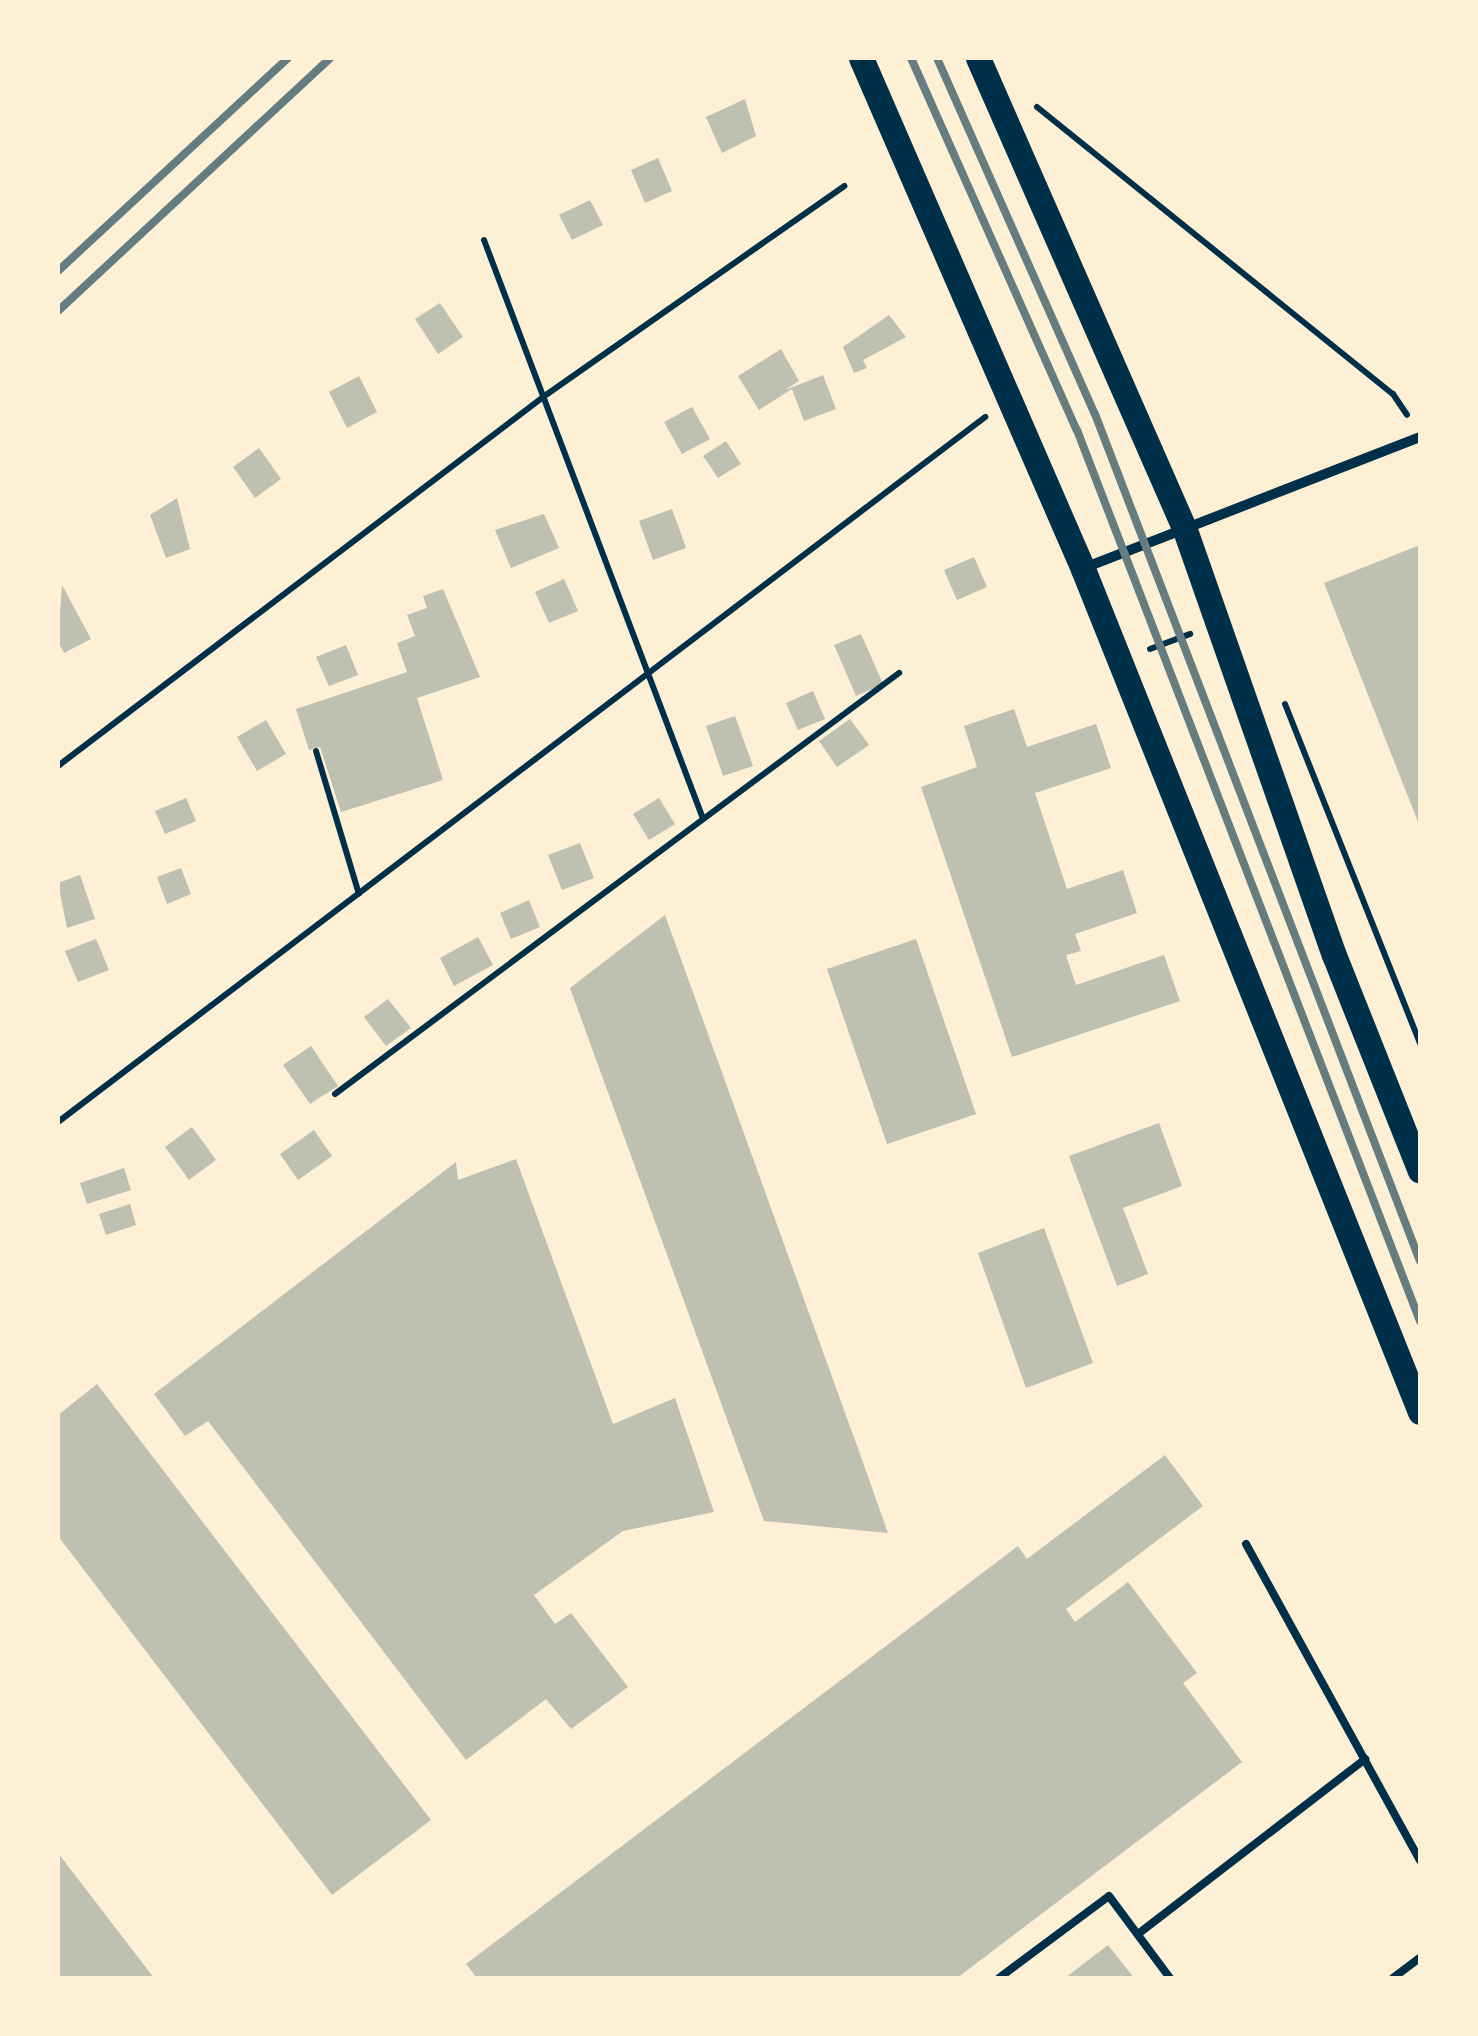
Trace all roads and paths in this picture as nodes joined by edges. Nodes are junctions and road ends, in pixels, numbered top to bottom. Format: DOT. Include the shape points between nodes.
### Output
graph roads {
  1 [pos="861,58"];
  2 [pos="978,58"];
  3 [pos="1036,106"];
  4 [pos="844,186"];
  5 [pos="484,240"];
  6 [pos="543,397"];
  7 [pos="1010,398"];
  8 [pos="1411,422"];
  9 [pos="1420,437"];
  10 [pos="1185,530"];
  11 [pos="1084,568"];
  12 [pos="900,672"];
  13 [pos="646,675"];
  14 [pos="1283,701"];
  15 [pos="316,751"];
  16 [pos="58,766"];
  17 [pos="702,816"];
  18 [pos="359,894"];
  19 [pos="1420,1043"];
  20 [pos="335,1094"];
  21 [pos="58,1122"];
  22 [pos="1420,1171"];
  23 [pos="1420,1412"];
  24 [pos="1246,1544"];
  25 [pos="1365,1759"];
  26 [pos="1420,1860"];
  27 [pos="1138,1934"];
  28 [pos="1420,1958"];
  29 [pos="998,1978"];
  30 [pos="1170,1978"];
  31 [pos="1393,1978"];
  1 -- 7 [label="main road"];
  2 -- 10 [label="main road"];
  3 -- 8 [label="path" via="1393,394"];
  4 -- 6 [label="path"];
  5 -- 6 [label="path"];
  6 -- 13 [label="path"];
  6 -- 16 [label="path"];
  7 -- 11 [label="main road"];
  7 -- 13 [label="path"];
  9 -- 10 [label="street"];
  10 -- 11 [label="street"];
  10 -- 22 [label="main road" via="1334,955"];
  11 -- 23 [label="main road"];
  12 -- 17 [label="path"];
  13 -- 17 [label="path"];
  13 -- 18 [label="path"];
  14 -- 19 [label="path"];
  15 -- 18 [label="path"];
  17 -- 20 [label="path"];
  18 -- 21 [label="path"];
  24 -- 25 [label="lane"];
  25 -- 26 [label="lane"];
  25 -- 27 [label="lane"];
  27 -- 29 [label="lane" via="1109,1896"];
  27 -- 30 [label="lane"];
  28 -- 31 [label="lane"];
}
